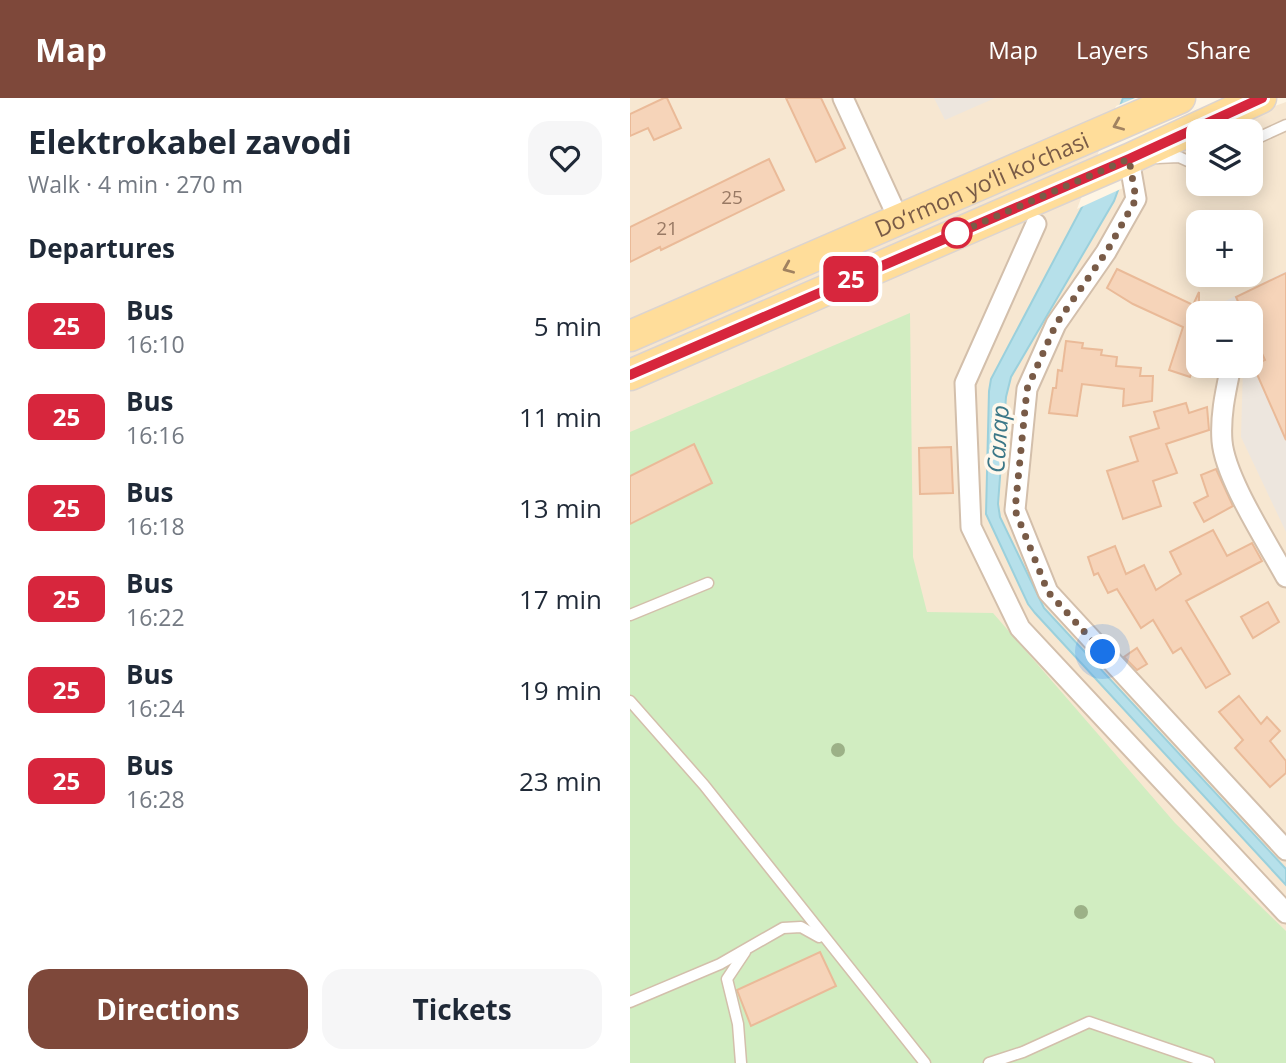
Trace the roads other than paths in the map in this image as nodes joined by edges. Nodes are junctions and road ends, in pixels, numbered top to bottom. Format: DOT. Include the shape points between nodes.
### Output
graph roads {
  1 [pos="843,98"];
  2 [pos="1181,98"];
  3 [pos="1249,104"];
  4 [pos="1286,125"];
  5 [pos="1263,136"];
  6 [pos="1129,159"];
  7 [pos="1186,160"];
  8 [pos="899,220"];
  9 [pos="1036,224"];
  10 [pos="630,336"];
  11 [pos="630,375"];
  12 [pos="1229,378"];
  13 [pos="1286,577"];
  14 [pos="708,583"];
  15 [pos="630,615"];
  16 [pos="630,701"];
  17 [pos="1286,850"];
  18 [pos="1286,913"];
  19 [pos="830,946"];
  20 [pos="746,951"];
  21 [pos="720,964"];
  22 [pos="727,979"];
  23 [pos="630,1002"];
  24 [pos="1005,1060"];
  25 [pos="741,1063"];
  26 [pos="925,1063"];
  27 [pos="989,1063"];
  28 [pos="1209,1063"];
  1 -- 8 [label="street"];
  2 -- 8 [label="main road, Do‘rmon yo‘li ko‘chasi, one-way"];
  3 -- 6 [label="main road, Do‘rmon yo‘li ko‘chasi"];
  4 -- 5 [label="lane"];
  6 -- 7 [label="lane"];
  6 -- 11 [label="main road, Do‘rmon yo‘li ko‘chasi"];
  6 -- 17 [label="street" via="1136,199 1107,251 1056,324 1027,389 1015,510 1048,592"];
  8 -- 10 [label="main road, Do‘rmon yo‘li ko‘chasi, one-way"];
  9 -- 18 [label="street" via="965,383 971,527 1020,628"];
  12 -- 13 [label="street" via="1222,426 1226,460"];
  14 -- 15 [label="lane"];
  16 -- 19 [label="lane" via="704,785"];
  19 -- 20 [label="lane" via="796,926 782,929"];
  19 -- 26 [label="lane"];
  20 -- 21 [label="lane"];
  20 -- 22 [label="lane"];
  21 -- 22 [label="lane"];
  21 -- 23 [label="lane"];
  22 -- 25 [label="lane"];
  24 -- 27 [label="lane"];
  24 -- 28 [label="lane" via="1089,1022"];
}
